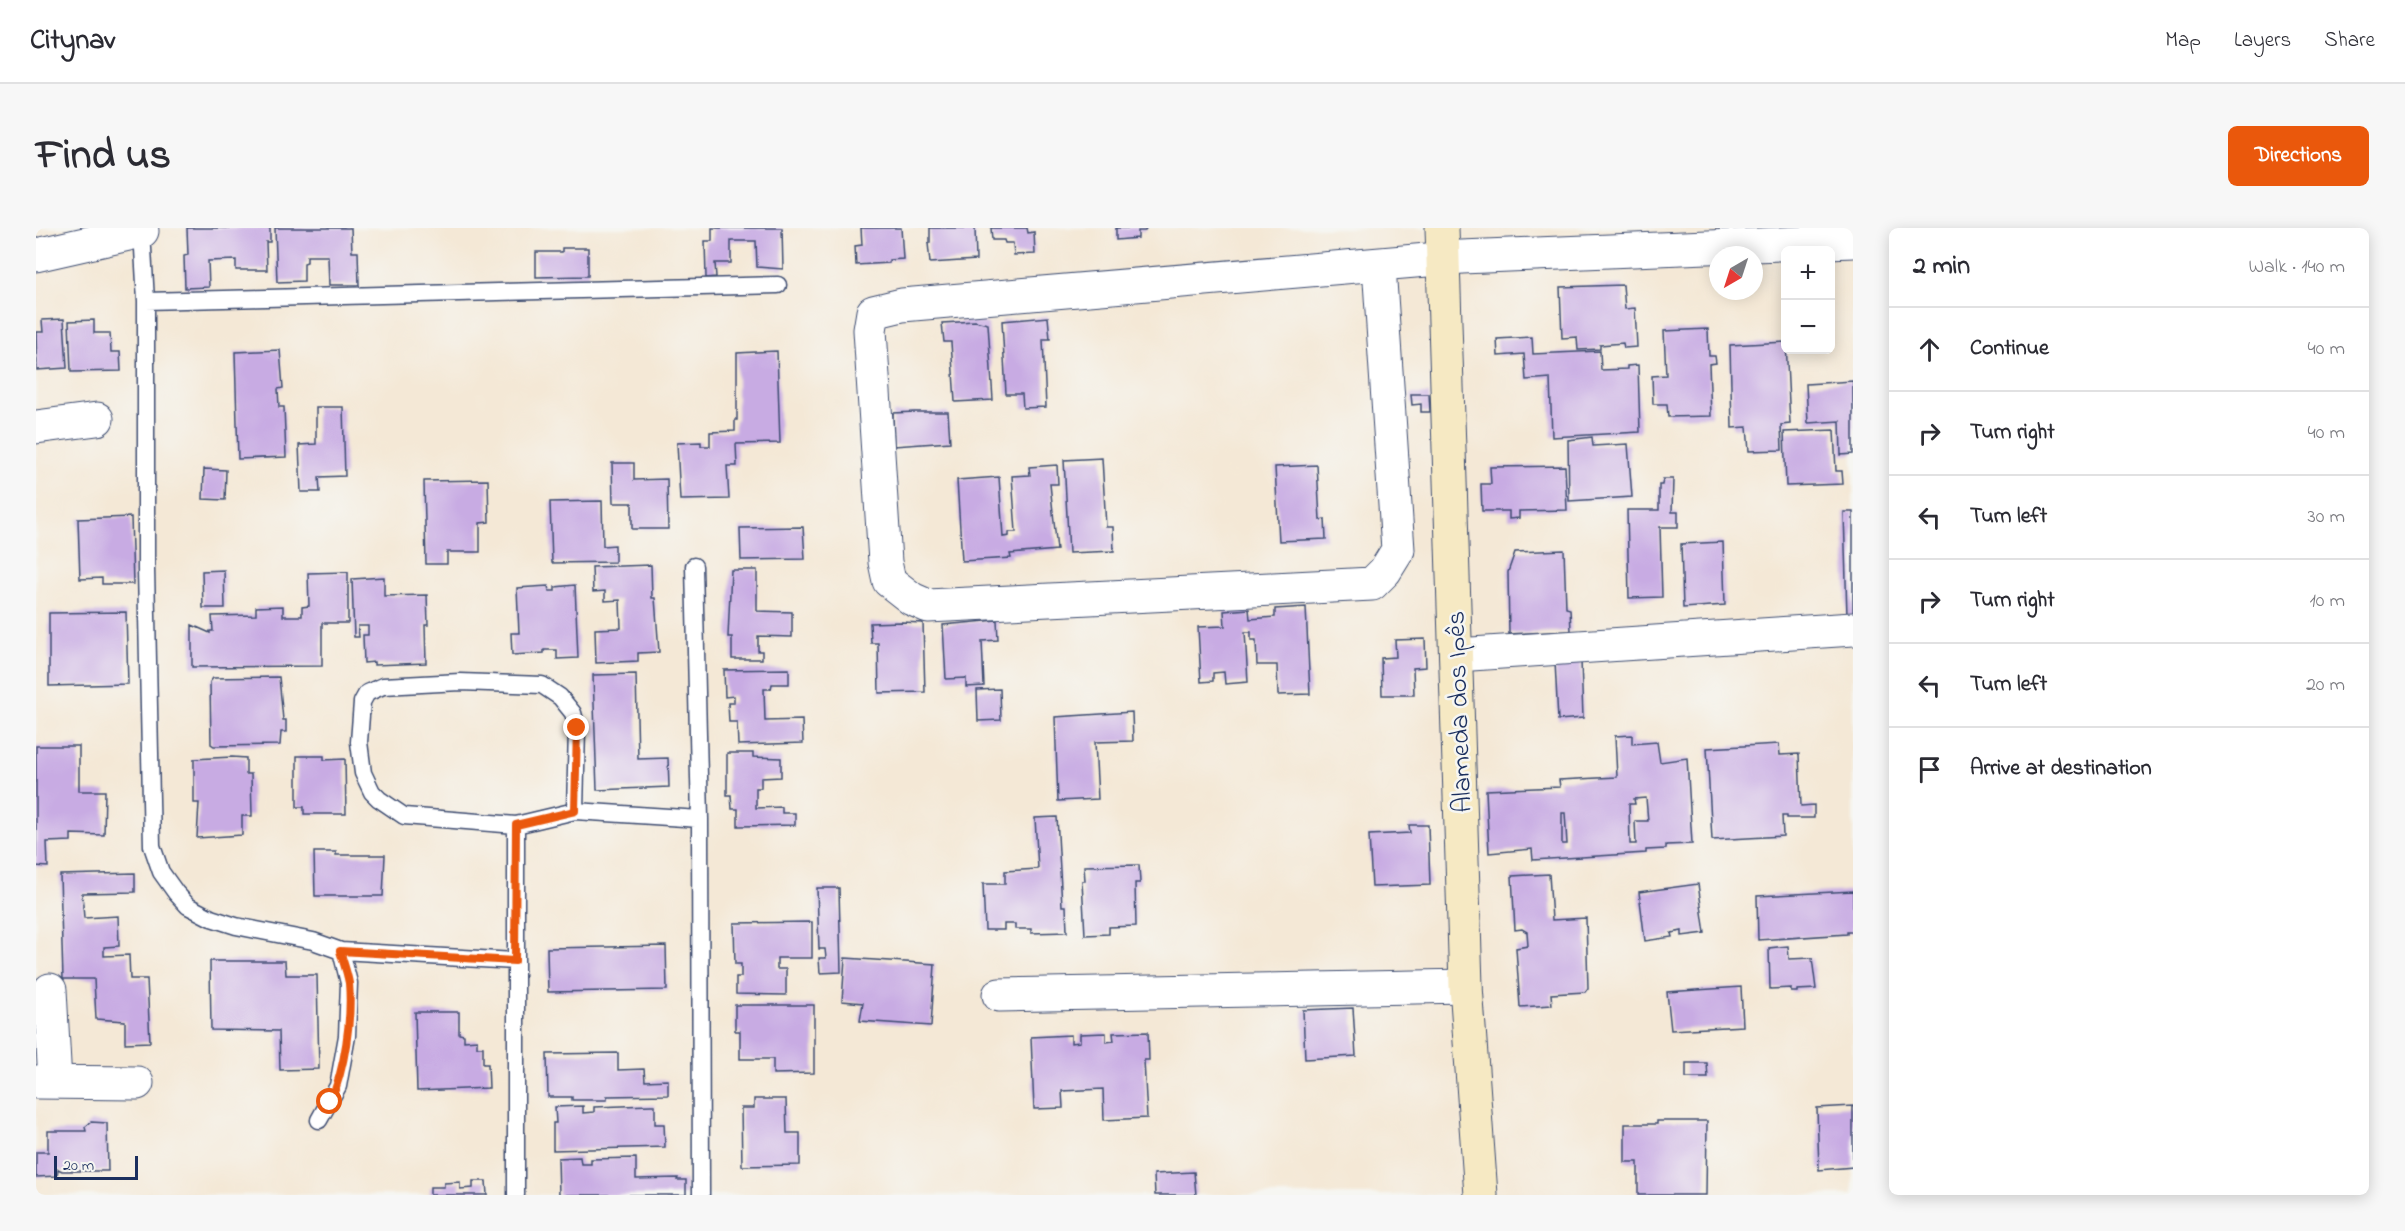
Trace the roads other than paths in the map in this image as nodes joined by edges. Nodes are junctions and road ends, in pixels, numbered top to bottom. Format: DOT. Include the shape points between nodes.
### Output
graph roads {
  1 [pos="1442,228"];
  2 [pos="142,229"];
  3 [pos="1853,241"];
  4 [pos="36,255"];
  5 [pos="1444,260"];
  6 [pos="1379,266"];
  7 [pos="778,285"];
  8 [pos="146,301"];
  9 [pos="97,419"];
  10 [pos="36,427"];
  11 [pos="694,566"];
  12 [pos="1853,629"];
  13 [pos="1456,655"];
  14 [pos="575,811"];
  15 [pos="700,819"];
  16 [pos="516,825"];
  17 [pos="340,951"];
  18 [pos="515,961"];
  19 [pos="1466,986"];
  20 [pos="50,990"];
  21 [pos="999,995"];
  22 [pos="46,1082"];
  23 [pos="137,1083"];
  24 [pos="319,1120"];
  25 [pos="516,1195"];
  26 [pos="701,1195"];
  27 [pos="1480,1195"];
  1 -- 5 [label="street, Alameda dos Ipês"];
  2 -- 4 [label="street"];
  2 -- 8 [label="lane"];
  3 -- 5 [label="street"];
  5 -- 6 [label="street"];
  5 -- 13 [label="street, Alameda dos Ipês"];
  6 -- 6 [label="street" via="902,305 873,312 870,330 889,581 928,606 1372,584 1398,550"];
  7 -- 8 [label="lane"];
  8 -- 17 [label="lane" via="152,846 161,872 188,906 236,926 279,932"];
  9 -- 10 [label="street"];
  11 -- 15 [label="lane"];
  12 -- 13 [label="street"];
  13 -- 19 [label="street, Alameda dos Ipês"];
  14 -- 15 [label="lane"];
  14 -- 16 [label="lane"];
  14 -- 16 [label="lane" via="577,728 573,714 560,697 542,685 438,683 383,686 367,693 362,702 359,742 363,773 372,792 387,807 421,819"];
  15 -- 26 [label="lane"];
  16 -- 18 [label="lane"];
  17 -- 18 [label="lane"];
  17 -- 24 [label="lane" via="349,983 347,1036 338,1086"];
  18 -- 25 [label="lane"];
  19 -- 21 [label="street"];
  19 -- 27 [label="street, Alameda dos Ipês"];
  20 -- 22 [label="street"];
  22 -- 23 [label="street"];
}
